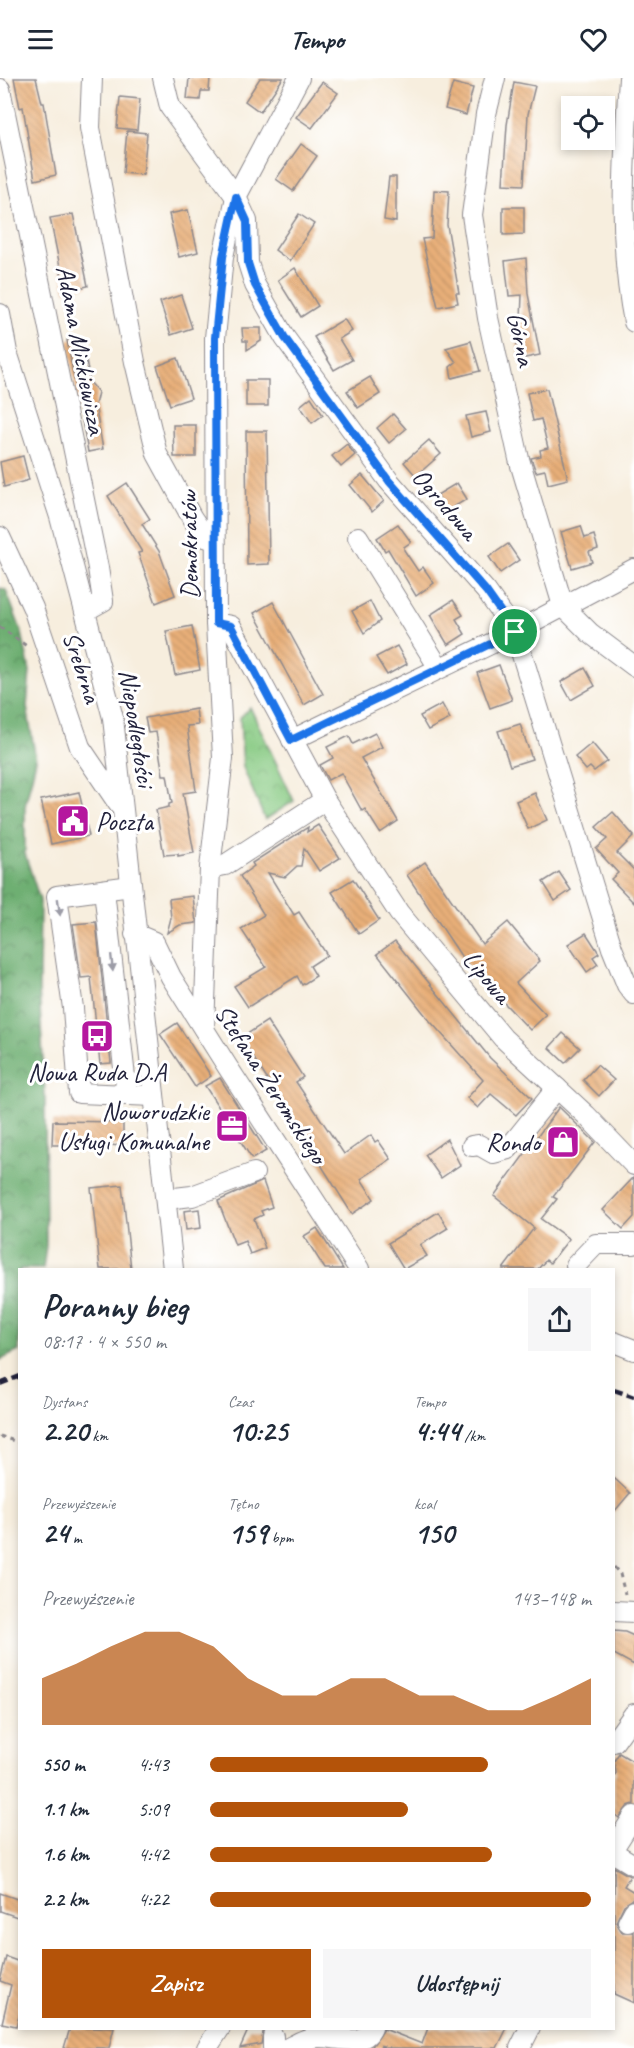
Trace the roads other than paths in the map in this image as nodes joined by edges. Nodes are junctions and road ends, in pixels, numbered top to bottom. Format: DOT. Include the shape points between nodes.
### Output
graph roads {
  1 [pos="92,78"];
  2 [pos="163,78"];
  3 [pos="299,78"];
  4 [pos="495,78"];
  5 [pos="629,78"];
  6 [pos="0,89"];
  7 [pos="236,197"];
  8 [pos="0,314"];
  9 [pos="634,322"];
  10 [pos="0,537"];
  11 [pos="358,537"];
  12 [pos="215,540"];
  13 [pos="634,569"];
  14 [pos="563,606"];
  15 [pos="85,611"];
  16 [pos="216,623"];
  17 [pos="515,632"];
  18 [pos="634,666"];
  19 [pos="439,668"];
  20 [pos="291,740"];
  21 [pos="325,800"];
  22 [pos="122,809"];
  23 [pos="210,868"];
  24 [pos="131,886"];
  25 [pos="104,890"];
  26 [pos="135,934"];
  27 [pos="143,992"];
  28 [pos="634,994"];
  29 [pos="115,995"];
  30 [pos="204,1029"];
  31 [pos="557,1088"];
  32 [pos="127,1095"];
  33 [pos="154,1096"];
  34 [pos="472,1146"];
  35 [pos="634,1165"];
  36 [pos="254,1173"];
  37 [pos="166,1199"];
  38 [pos="634,1244"];
  39 [pos="576,1265"];
  40 [pos="173,1268"];
  41 [pos="358,1268"];
  42 [pos="615,1342"];
  43 [pos="634,1350"];
  44 [pos="634,1714"];
  45 [pos="615,1741"];
  46 [pos="634,1816"];
  47 [pos="615,1845"];
  48 [pos="615,1854"];
  49 [pos="634,1865"];
  50 [pos="219,2030"];
  51 [pos="371,2030"];
  52 [pos="529,2030"];
  53 [pos="278,2044"];
  54 [pos="207,2048"];
  55 [pos="520,2048"];
  1 -- 12 [label="street" via="90,128 135,362 157,454 192,518 205,537"];
  2 -- 7 [label="street, Ogrodowa" via="170,107"];
  3 -- 7 [label="street, Demokratów"];
  4 -- 14 [label="street, Górna" via="472,215 488,318 519,459"];
  5 -- 9 [label="street" via="622,215 624,262"];
  6 -- 15 [label="street, Adama Mickiewicza" via="98,568 103,601"];
  7 -- 12 [label="street, Demokratów" via="223,257 215,338"];
  7 -- 17 [label="street, Ogrodowa" via="247,221 248,263 255,285 285,338 389,481 486,591"];
  8 -- 15 [label="street, Niepodległości" via="7,352 60,517"];
  10 -- 22 [label="street, Srebrna" via="33,608 80,747"];
  11 -- 19 [label="street"];
  12 -- 16 [label="street, Demokratów"];
  13 -- 14 [label="street"];
  14 -- 17 [label="street"];
  14 -- 18 [label="street" via="590,633"];
  15 -- 22 [label="street, Niepodległości" via="113,718"];
  16 -- 20 [label="street, Lipowa" via="231,626"];
  16 -- 23 [label="street, Demokratów" via="223,758"];
  17 -- 19 [label="street"];
  17 -- 28 [label="street, Ogrodowa" via="612,948"];
  19 -- 20 [label="street"];
  20 -- 21 [label="street, Lipowa"];
  21 -- 23 [label="street" via="225,865"];
  21 -- 31 [label="street, Lipowa" via="399,913 503,1038"];
  22 -- 24 [label="street, Niepodległości"];
  23 -- 30 [label="street, Demokratów"];
  24 -- 25 [label="street"];
  24 -- 26 [label="street, Niepodległości"];
  25 -- 29 [label="street, one-way"];
  25 -- 32 [label="street, one-way" via="57,896 81,1028 79,1093"];
  26 -- 27 [label="street, Niepodległości"];
  26 -- 30 [label="street, Stefana Żeromskiego" via="154,942"];
  27 -- 29 [label="street"];
  27 -- 33 [label="street, Niepodległości"];
  29 -- 32 [label="street"];
  30 -- 41 [label="street, Stefana Żeromskiego"];
  31 -- 34 [label="street" via="508,1149 493,1153"];
  31 -- 35 [label="street, Lipowa"];
  32 -- 33 [label="street"];
  33 -- 37 [label="street, Niepodległości"];
  36 -- 37 [label="street" via="192,1196"];
  37 -- 40 [label="street, Niepodległości"];
  38 -- 39 [label="street" via="596,1244"];
  42 -- 43 [label="street"];
  44 -- 45 [label="street"];
  46 -- 47 [label="street"];
  48 -- 49 [label="street"];
  50 -- 54 [label="street"];
  51 -- 53 [label="street" via="368,2039 361,2043 319,2037"];
  52 -- 55 [label="street"];
}
